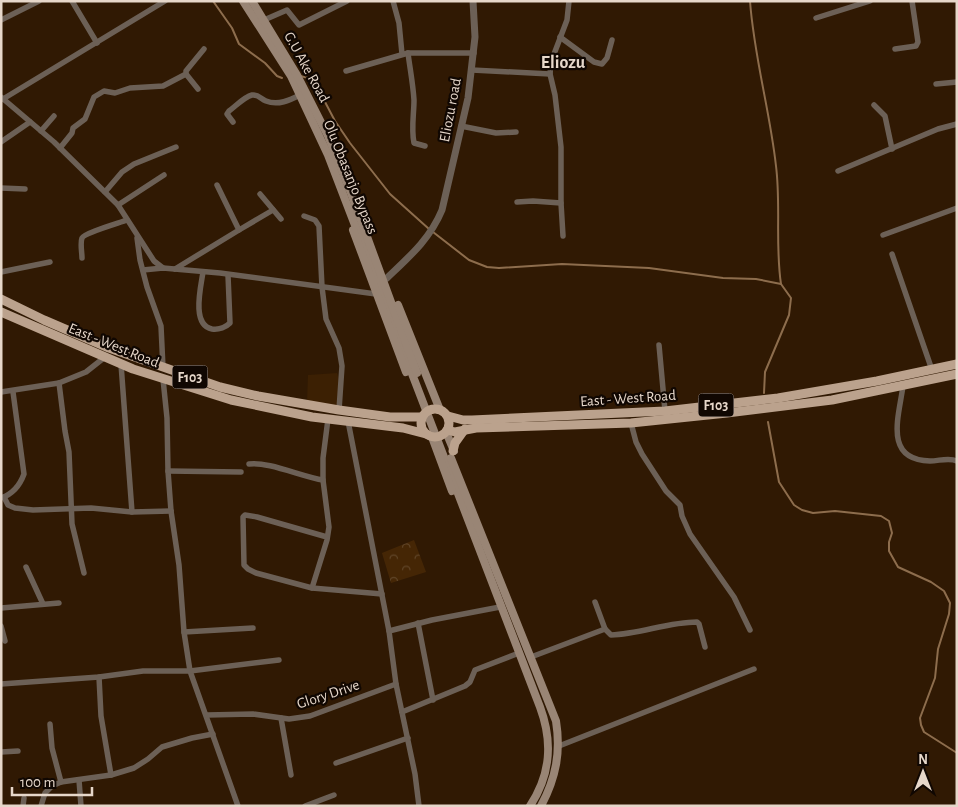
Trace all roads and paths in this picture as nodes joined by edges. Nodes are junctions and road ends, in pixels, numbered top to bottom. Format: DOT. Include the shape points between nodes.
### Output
graph roads {
  1 [pos="38,1"];
  2 [pos="72,1"];
  3 [pos="165,1"];
  4 [pos="243,1"];
  5 [pos="252,1"];
  6 [pos="347,1"];
  7 [pos="393,1"];
  8 [pos="473,1"];
  9 [pos="570,1"];
  10 [pos="870,1"];
  11 [pos="912,1"];
  12 [pos="816,18"];
  13 [pos="1,20"];
  14 [pos="264,20"];
  15 [pos="560,37"];
  16 [pos="612,40"];
  17 [pos="97,43"];
  18 [pos="895,49"];
  19 [pos="204,50"];
  20 [pos="474,53"];
  21 [pos="405,54"];
  22 [pos="346,70"];
  23 [pos="472,70"];
  24 [pos="186,74"];
  25 [pos="550,74"];
  26 [pos="957,82"];
  27 [pos="936,84"];
  28 [pos="198,90"];
  29 [pos="300,95"];
  30 [pos="2,98"];
  31 [pos="874,105"];
  32 [pos="54,116"];
  33 [pos="30,122"];
  34 [pos="233,122"];
  35 [pos="957,124"];
  36 [pos="461,126"];
  37 [pos="41,131"];
  38 [pos="516,132"];
  39 [pos="1,142"];
  40 [pos="425,146"];
  41 [pos="176,147"];
  42 [pos="60,148"];
  43 [pos="892,149"];
  44 [pos="838,171"];
  45 [pos="164,175"];
  46 [pos="217,185"];
  47 [pos="1,188"];
  48 [pos="25,189"];
  49 [pos="105,192"];
  50 [pos="260,194"];
  51 [pos="348,194"];
  52 [pos="518,202"];
  53 [pos="561,203"];
  54 [pos="118,205"];
  55 [pos="957,208"];
  56 [pos="273,210"];
  57 [pos="304,216"];
  58 [pos="281,219"];
  59 [pos="127,220"];
  60 [pos="239,230"];
  61 [pos="882,235"];
  62 [pos="137,236"];
  63 [pos="562,236"];
  64 [pos="892,254"];
  65 [pos="82,258"];
  66 [pos="50,262"];
  67 [pos="163,268"];
  68 [pos="143,270"];
  69 [pos="174,270"];
  70 [pos="1,272"];
  71 [pos="203,272"];
  72 [pos="228,275"];
  73 [pos="387,278"];
  74 [pos="322,287"];
  75 [pos="376,294"];
  76 [pos="1,299"];
  77 [pos="2,314"];
  78 [pos="659,345"];
  79 [pos="105,357"];
  80 [pos="121,364"];
  81 [pos="957,364"];
  82 [pos="163,368"];
  83 [pos="932,370"];
  84 [pos="957,374"];
  85 [pos="163,379"];
  86 [pos="59,383"];
  87 [pos="903,386"];
  88 [pos="1,392"];
  89 [pos="13,392"];
  90 [pos="338,410"];
  91 [pos="440,410"];
  92 [pos="665,411"];
  93 [pos="423,416"];
  94 [pos="448,416"];
  95 [pos="328,419"];
  96 [pos="348,421"];
  97 [pos="631,423"];
  98 [pos="465,429"];
  99 [pos="447,431"];
  100 [pos="429,436"];
  101 [pos="454,450"];
  102 [pos="957,460"];
  103 [pos="249,464"];
  104 [pos="168,471"];
  105 [pos="241,472"];
  106 [pos="323,480"];
  107 [pos="3,498"];
  108 [pos="71,510"];
  109 [pos="171,511"];
  110 [pos="132,512"];
  111 [pos="327,537"];
  112 [pos="26,567"];
  113 [pos="84,573"];
  114 [pos="312,588"];
  115 [pos="382,594"];
  116 [pos="595,602"];
  117 [pos="59,603"];
  118 [pos="43,604"];
  119 [pos="500,607"];
  120 [pos="1,608"];
  121 [pos="509,616"];
  122 [pos="418,623"];
  123 [pos="1,626"];
  124 [pos="253,628"];
  125 [pos="605,629"];
  126 [pos="750,630"];
  127 [pos="389,631"];
  128 [pos="184,632"];
  129 [pos="5,641"];
  130 [pos="705,646"];
  131 [pos="519,653"];
  132 [pos="531,657"];
  133 [pos="279,660"];
  134 [pos="754,669"];
  135 [pos="190,670"];
  136 [pos="99,677"];
  137 [pos="1,684"];
  138 [pos="396,684"];
  139 [pos="432,700"];
  140 [pos="402,712"];
  141 [pos="207,715"];
  142 [pos="281,718"];
  143 [pos="50,724"];
  144 [pos="213,734"];
  145 [pos="408,738"];
  146 [pos="558,746"];
  147 [pos="18,751"];
  148 [pos="1,752"];
  149 [pos="336,763"];
  150 [pos="110,775"];
  151 [pos="291,776"];
  152 [pos="79,780"];
  153 [pos="61,782"];
  154 [pos="334,795"];
  155 [pos="24,798"];
  156 [pos="236,805"];
  157 [pos="22,806"];
  158 [pos="41,806"];
  159 [pos="81,806"];
  160 [pos="304,806"];
  161 [pos="419,806"];
  162 [pos="530,806"];
  163 [pos="541,806"];
  1 -- 13 [label="street"];
  2 -- 17 [label="street"];
  3 -- 17 [label="street"];
  4 -- 29 [label="main road, Olu Obasanjo Bypass"];
  5 -- 14 [label="main road, G.U Ake Road"];
  6 -- 14 [label="street" via="299,25 287,10"];
  7 -- 21 [label="street"];
  8 -- 20 [label="street, Eliozu road"];
  9 -- 15 [label="street"];
  10 -- 12 [label="street"];
  11 -- 18 [label="street" via="918,42 916,46"];
  14 -- 51 [label="main road, G.U Ake Road" via="320,119"];
  15 -- 16 [label="street" via="594,62 602,64"];
  15 -- 25 [label="street"];
  17 -- 30 [label="street"];
  19 -- 24 [label="street"];
  20 -- 21 [label="street"];
  20 -- 23 [label="street, Eliozu road"];
  21 -- 22 [label="street"];
  21 -- 40 [label="street" via="414,100 414,143"];
  23 -- 25 [label="street"];
  23 -- 36 [label="street, Eliozu road"];
  24 -- 28 [label="street"];
  24 -- 42 [label="street" via="163,86 98,94 85,119 73,128"];
  25 -- 53 [label="street" via="561,146"];
  26 -- 27 [label="street"];
  29 -- 34 [label="street" via="288,102 275,102 252,95 229,111 227,114"];
  29 -- 51 [label="main road, Olu Obasanjo Bypass"];
  30 -- 33 [label="street"];
  31 -- 43 [label="street" via="884,116"];
  32 -- 37 [label="street"];
  33 -- 37 [label="street"];
  33 -- 39 [label="street"];
  35 -- 43 [label="street"];
  36 -- 38 [label="street" via="496,133"];
  36 -- 73 [label="street, Eliozu road" via="437,222 426,240"];
  37 -- 42 [label="street"];
  41 -- 49 [label="street" via="134,164 122,172"];
  42 -- 49 [label="street"];
  43 -- 44 [label="street"];
  45 -- 54 [label="street"];
  46 -- 60 [label="street"];
  47 -- 48 [label="street"];
  49 -- 54 [label="street"];
  50 -- 56 [label="street"];
  51 -- 73 [label="main road" via="370,233"];
  51 -- 75 [label="main road" via="356,240"];
  51 -- 121 [label="main road, G.U Ake Road"];
  52 -- 53 [label="street"];
  53 -- 63 [label="street"];
  54 -- 59 [label="street"];
  55 -- 61 [label="street"];
  56 -- 58 [label="street"];
  56 -- 60 [label="street"];
  57 -- 74 [label="street" via="315,220 319,226"];
  59 -- 62 [label="street"];
  59 -- 65 [label="street" via="82,237"];
  60 -- 69 [label="street"];
  62 -- 67 [label="street" via="154,261"];
  62 -- 68 [label="street"];
  64 -- 83 [label="street"];
  66 -- 70 [label="street"];
  67 -- 68 [label="street"];
  67 -- 69 [label="street"];
  68 -- 82 [label="street" via="161,326"];
  69 -- 71 [label="street"];
  71 -- 72 [label="street"];
  71 -- 72 [label="street" via="200,317 206,326 214,329 230,322"];
  72 -- 74 [label="street"];
  73 -- 91 [label="main road"];
  74 -- 75 [label="street"];
  74 -- 90 [label="street" via="326,319 339,348 342,366"];
  75 -- 93 [label="main road"];
  76 -- 82 [label="main road, East - West Road / F103" via="81,336"];
  77 -- 79 [label="main road, East - West Road / F103"];
  78 -- 92 [label="street"];
  79 -- 80 [label="main road, East - West Road / F103"];
  79 -- 86 [label="street" via="86,372"];
  80 -- 85 [label="main road, East - West Road / F103"];
  80 -- 110 [label="street"];
  81 -- 83 [label="main road, East - West Road / F103"];
  82 -- 90 [label="main road, East - West Road / F103" via="220,387"];
  83 -- 92 [label="main road, East - West Road / F103" via="778,398"];
  84 -- 87 [label="main road, East - West Road / F103"];
  85 -- 95 [label="main road, East - West Road / F103" via="231,400"];
  85 -- 104 [label="street" via="168,418"];
  86 -- 89 [label="street"];
  86 -- 108 [label="street" via="69,452"];
  87 -- 97 [label="main road, East - West Road / F103" via="832,400"];
  87 -- 102 [label="street" via="896,438 904,452 913,459"];
  88 -- 89 [label="street"];
  89 -- 107 [label="street" via="24,474 16,489"];
  90 -- 93 [label="main road, East - West Road / F103" via="390,417"];
  91 -- 93 [label="main road, F103" via="429,411"];
  91 -- 94 [label="main road, F103"];
  92 -- 94 [label="main road, East - West Road / F103" via="472,420"];
  93 -- 100 [label="main road" via="421,426"];
  94 -- 99 [label="main road"];
  95 -- 96 [label="main road, East - West Road / F103"];
  95 -- 106 [label="street"];
  96 -- 100 [label="main road, East - West Road / F103" via="403,428"];
  96 -- 115 [label="street"];
  97 -- 98 [label="main road, East - West Road / F103"];
  97 -- 126 [label="street" via="642,454 666,491 680,505 690,534 734,597"];
  98 -- 99 [label="main road, East - West Road / F103"];
  98 -- 101 [label="main road"];
  99 -- 100 [label="main road, F103" via="441,436"];
  99 -- 101 [label="main road"];
  100 -- 119 [label="main road"];
  101 -- 121 [label="main road" via="498,565"];
  103 -- 106 [label="street" via="264,464"];
  104 -- 105 [label="street"];
  104 -- 109 [label="street"];
  106 -- 111 [label="street"];
  107 -- 108 [label="street" via="14,508"];
  108 -- 110 [label="street"];
  108 -- 113 [label="street"];
  109 -- 110 [label="street"];
  109 -- 128 [label="street"];
  111 -- 114 [label="street"];
  111 -- 114 [label="street" via="257,517 243,517 244,565 248,569"];
  112 -- 118 [label="street"];
  114 -- 115 [label="street"];
  115 -- 127 [label="street"];
  116 -- 125 [label="street"];
  117 -- 118 [label="street"];
  118 -- 120 [label="street"];
  119 -- 121 [label="main road"];
  119 -- 122 [label="street"];
  121 -- 131 [label="main road"];
  121 -- 132 [label="main road"];
  122 -- 127 [label="street"];
  122 -- 139 [label="street"];
  123 -- 129 [label="street"];
  124 -- 128 [label="street"];
  125 -- 130 [label="street" via="611,635 697,622"];
  125 -- 132 [label="street"];
  127 -- 138 [label="street"];
  128 -- 135 [label="street"];
  131 -- 139 [label="street" via="475,670 465,686"];
  131 -- 162 [label="main road" via="545,720 549,746 542,785"];
  132 -- 146 [label="main road" via="556,721"];
  133 -- 135 [label="street"];
  134 -- 146 [label="street"];
  135 -- 136 [label="street" via="143,670"];
  135 -- 141 [label="street"];
  136 -- 137 [label="street"];
  136 -- 150 [label="street"];
  138 -- 140 [label="street"];
  138 -- 142 [label="street, Glory Drive" via="310,716"];
  139 -- 140 [label="street"];
  140 -- 145 [label="street"];
  141 -- 142 [label="street, Glory Drive" via="253,714"];
  141 -- 144 [label="street"];
  142 -- 151 [label="street"];
  143 -- 153 [label="street" via="52,748"];
  144 -- 150 [label="street" via="162,748 134,768"];
  144 -- 156 [label="street"];
  145 -- 149 [label="street"];
  145 -- 161 [label="street"];
  146 -- 163 [label="main road" via="554,778"];
  147 -- 148 [label="street"];
  150 -- 152 [label="street"];
  152 -- 153 [label="street"];
  152 -- 159 [label="street"];
  153 -- 158 [label="street" via="45,793"];
  154 -- 160 [label="street"];
  155 -- 157 [label="street"];
}
